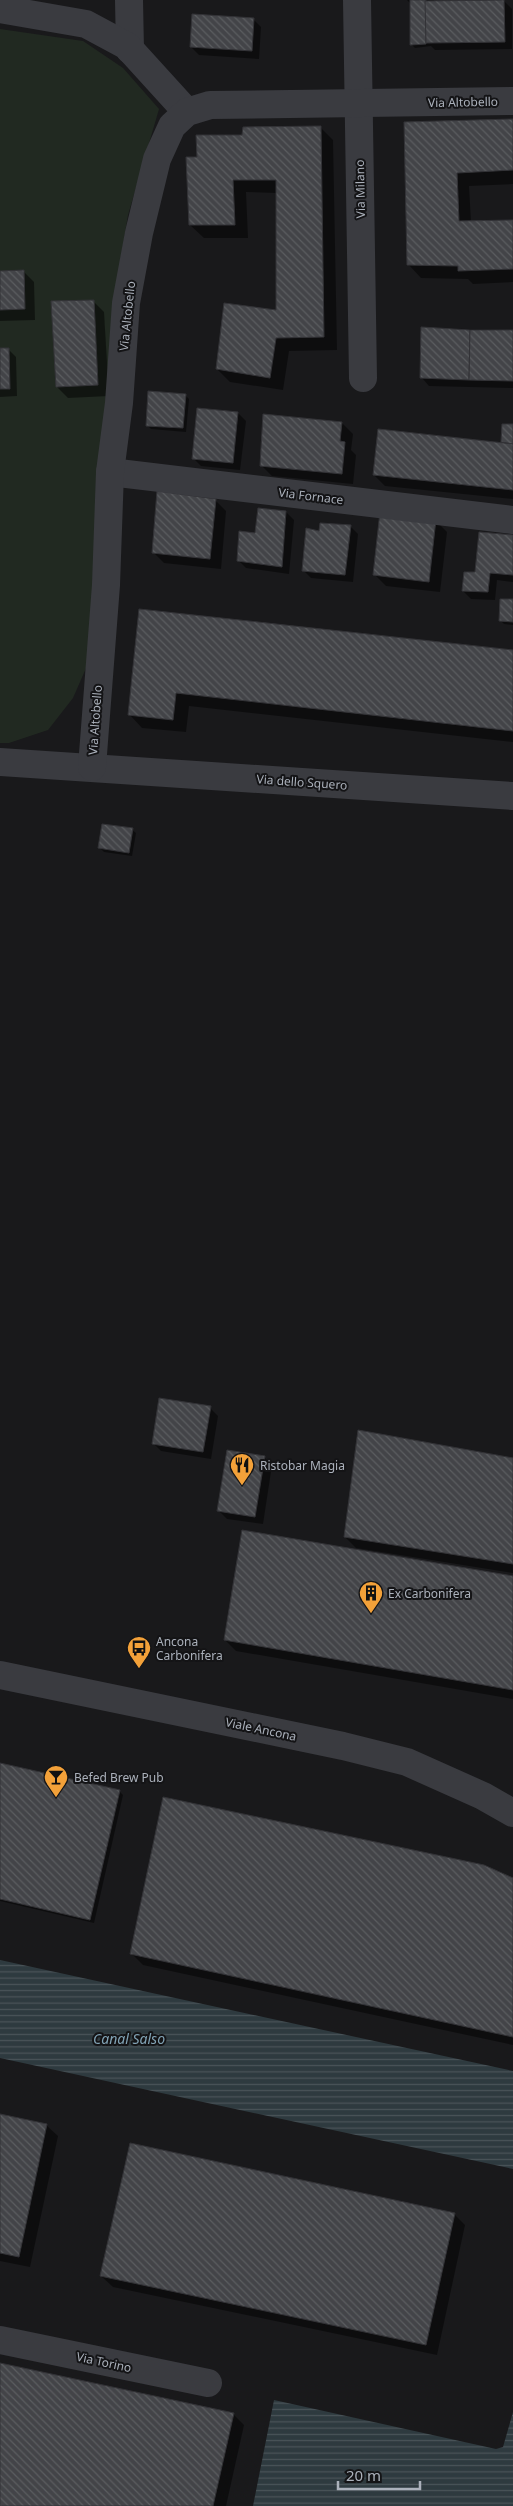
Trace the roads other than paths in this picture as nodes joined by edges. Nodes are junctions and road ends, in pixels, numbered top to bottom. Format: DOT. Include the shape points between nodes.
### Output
graph roads {
  1 [pos="129,0"];
  2 [pos="358,0"];
  3 [pos="0,9"];
  4 [pos="130,50"];
  5 [pos="513,101"];
  6 [pos="358,104"];
  7 [pos="187,112"];
  8 [pos="363,378"];
  9 [pos="110,472"];
  10 [pos="513,520"];
  11 [pos="0,762"];
  12 [pos="92,767"];
  13 [pos="513,796"];
  14 [pos="0,1675"];
  15 [pos="513,1813"];
  16 [pos="0,2340"];
  17 [pos="208,2383"];
  1 -- 4 [label="street"];
  2 -- 6 [label="street, Via Milano"];
  3 -- 4 [label="street" via="86,24"];
  4 -- 7 [label="street"];
  5 -- 6 [label="street, Via Altobello"];
  6 -- 7 [label="street, Via Altobello" via="210,105"];
  6 -- 8 [label="street, Via Milano"];
  7 -- 9 [label="street, Via Altobello" via="172,126 157,159 139,232 126,303"];
  9 -- 10 [label="street, Via Fornace"];
  9 -- 12 [label="street, Via Altobello" via="106,585"];
  11 -- 12 [label="street, Via Altobello"];
  12 -- 13 [label="street, Via dello Squero"];
  14 -- 15 [label="street, Viale Ancona" via="407,1762"];
  16 -- 17 [label="street, Via Torino"];
}
